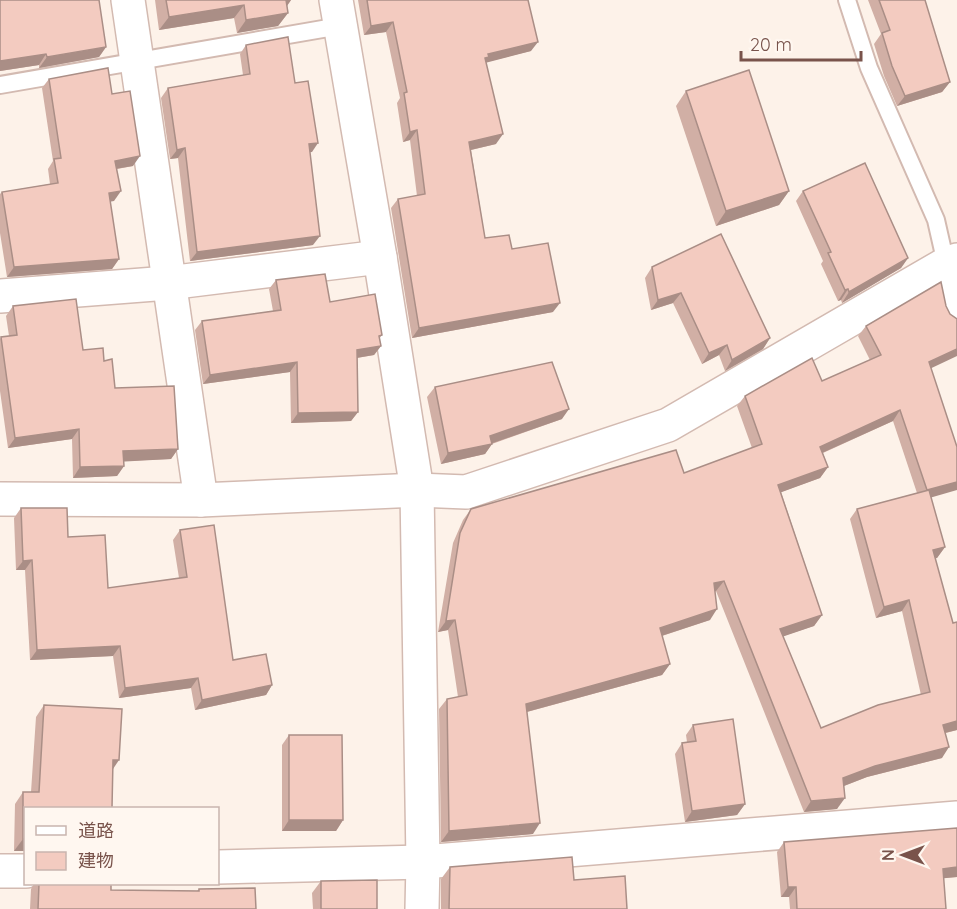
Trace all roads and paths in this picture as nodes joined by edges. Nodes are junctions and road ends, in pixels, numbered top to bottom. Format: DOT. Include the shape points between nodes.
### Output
graph roads {
  1 [pos="128,0"];
  2 [pos="847,0"];
  3 [pos="338,13"];
  4 [pos="136,61"];
  5 [pos="0,86"];
  6 [pos="380,257"];
  7 [pos="951,262"];
  8 [pos="168,283"];
  9 [pos="0,296"];
  10 [pos="957,313"];
  11 [pos="417,490"];
  12 [pos="0,499"];
  13 [pos="201,500"];
  14 [pos="957,818"];
  15 [pos="423,862"];
  16 [pos="219,867"];
  17 [pos="0,871"];
  18 [pos="24,871"];
  19 [pos="422,909"];
  1 -- 4 [label="street"];
  2 -- 7 [label="lane" via="869,68"];
  3 -- 4 [label="lane"];
  3 -- 6 [label="street"];
  4 -- 5 [label="lane"];
  4 -- 8 [label="street"];
  6 -- 8 [label="street"];
  6 -- 11 [label="street"];
  7 -- 10 [label="street"];
  7 -- 11 [label="street" via="668,425 466,492"];
  8 -- 9 [label="street"];
  8 -- 13 [label="street"];
  11 -- 13 [label="street"];
  11 -- 15 [label="street"];
  12 -- 13 [label="street"];
  14 -- 15 [label="street"];
  15 -- 16 [label="street"];
  15 -- 19 [label="street"];
  17 -- 18 [label="street"];
}
